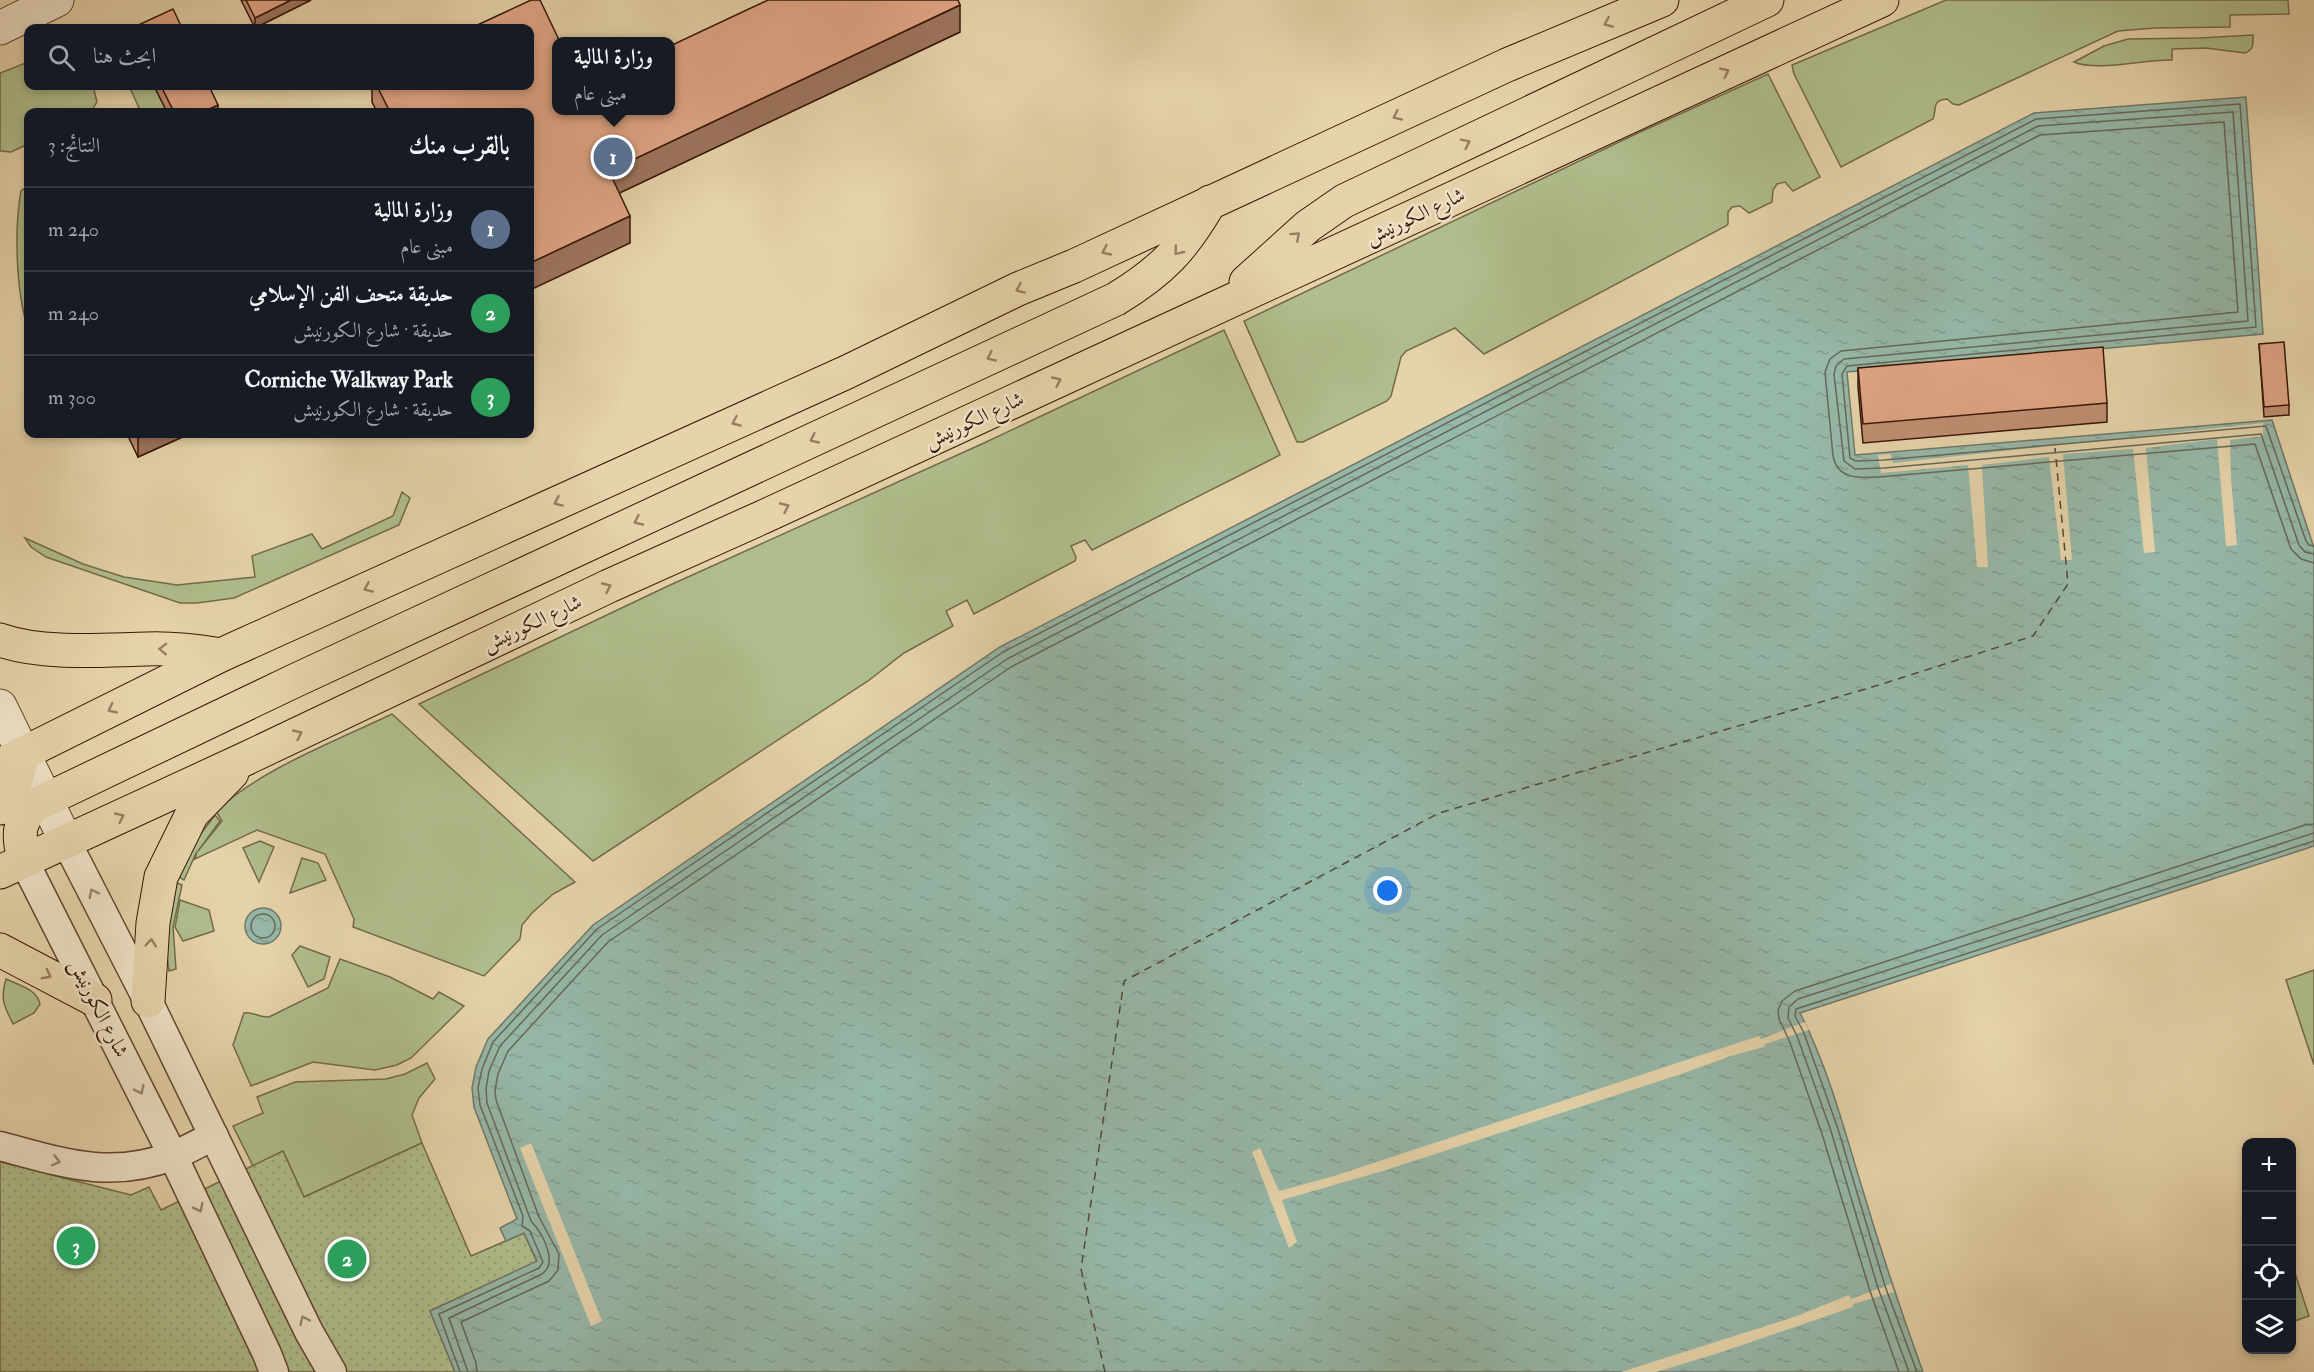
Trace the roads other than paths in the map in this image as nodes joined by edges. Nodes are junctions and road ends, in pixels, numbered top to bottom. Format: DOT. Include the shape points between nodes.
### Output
graph roads {
  1 [pos="57,0"];
  2 [pos="1662,0"];
  3 [pos="1767,0"];
  4 [pos="1882,0"];
  5 [pos="0,27"];
  6 [pos="1210,202"];
  7 [pos="1222,304"];
  8 [pos="0,640"];
  9 [pos="221,655"];
  10 [pos="0,706"];
  11 [pos="12,759"];
  12 [pos="245,759"];
  13 [pos="46,800"];
  14 [pos="0,810"];
  15 [pos="66,842"];
  16 [pos="12,867"];
  17 [pos="0,950"];
  18 [pos="95,1000"];
  19 [pos="148,1001"];
  20 [pos="213,1136"];
  21 [pos="0,1146"];
  22 [pos="173,1156"];
  23 [pos="274,1372"];
  24 [pos="332,1372"];
  1 -- 5 [label="street"];
  2 -- 6 [label="highway, one-way" via="1507,65"];
  7 -- 3 [label="highway, one-way" via="1308,226 1344,201"];
  7 -- 4 [label="highway, شارع الكورنيش, one-way"];
  6 -- 9 [label="highway, one-way"];
  6 -- 13 [label="highway, one-way" via="1171,259 1146,281 1116,299 292,681"];
  12 -- 7 [label="highway, شارع الكورنيش, one-way" via="609,586"];
  9 -- 8 [label="highway, one-way" via="179,649 44,648"];
  9 -- 11 [label="highway, one-way"];
  10 -- 11 [label="street"];
  11 -- 13 [label="street"];
  11 -- 14 [label="highway" via="15,783"];
  15 -- 12 [label="highway, شارع الكورنيش, one-way"];
  19 -- 12 [label="highway, one-way" via="153,923 161,877 192,814"];
  13 -- 15 [label="street"];
  13 -- 16 [label="highway" via="31,809 21,825"];
  14 -- 16 [label="street, شارع الكورنيش"];
  15 -- 16 [label="highway, شارع الكورنيش"];
  19 -- 15 [label="street, one-way"];
  16 -- 18 [label="street, شارع الكورنيش"];
  17 -- 18 [label="highway, one-way"];
  18 -- 22 [label="street, شارع الكورنيش, one-way"];
  19 -- 20 [label="street"];
  20 -- 22 [label="street"];
  24 -- 20 [label="street, one-way"];
  21 -- 22 [label="street, one-way" via="60,1162 108,1169"];
  22 -- 23 [label="street, شارع الكورنيش, one-way"];
}
